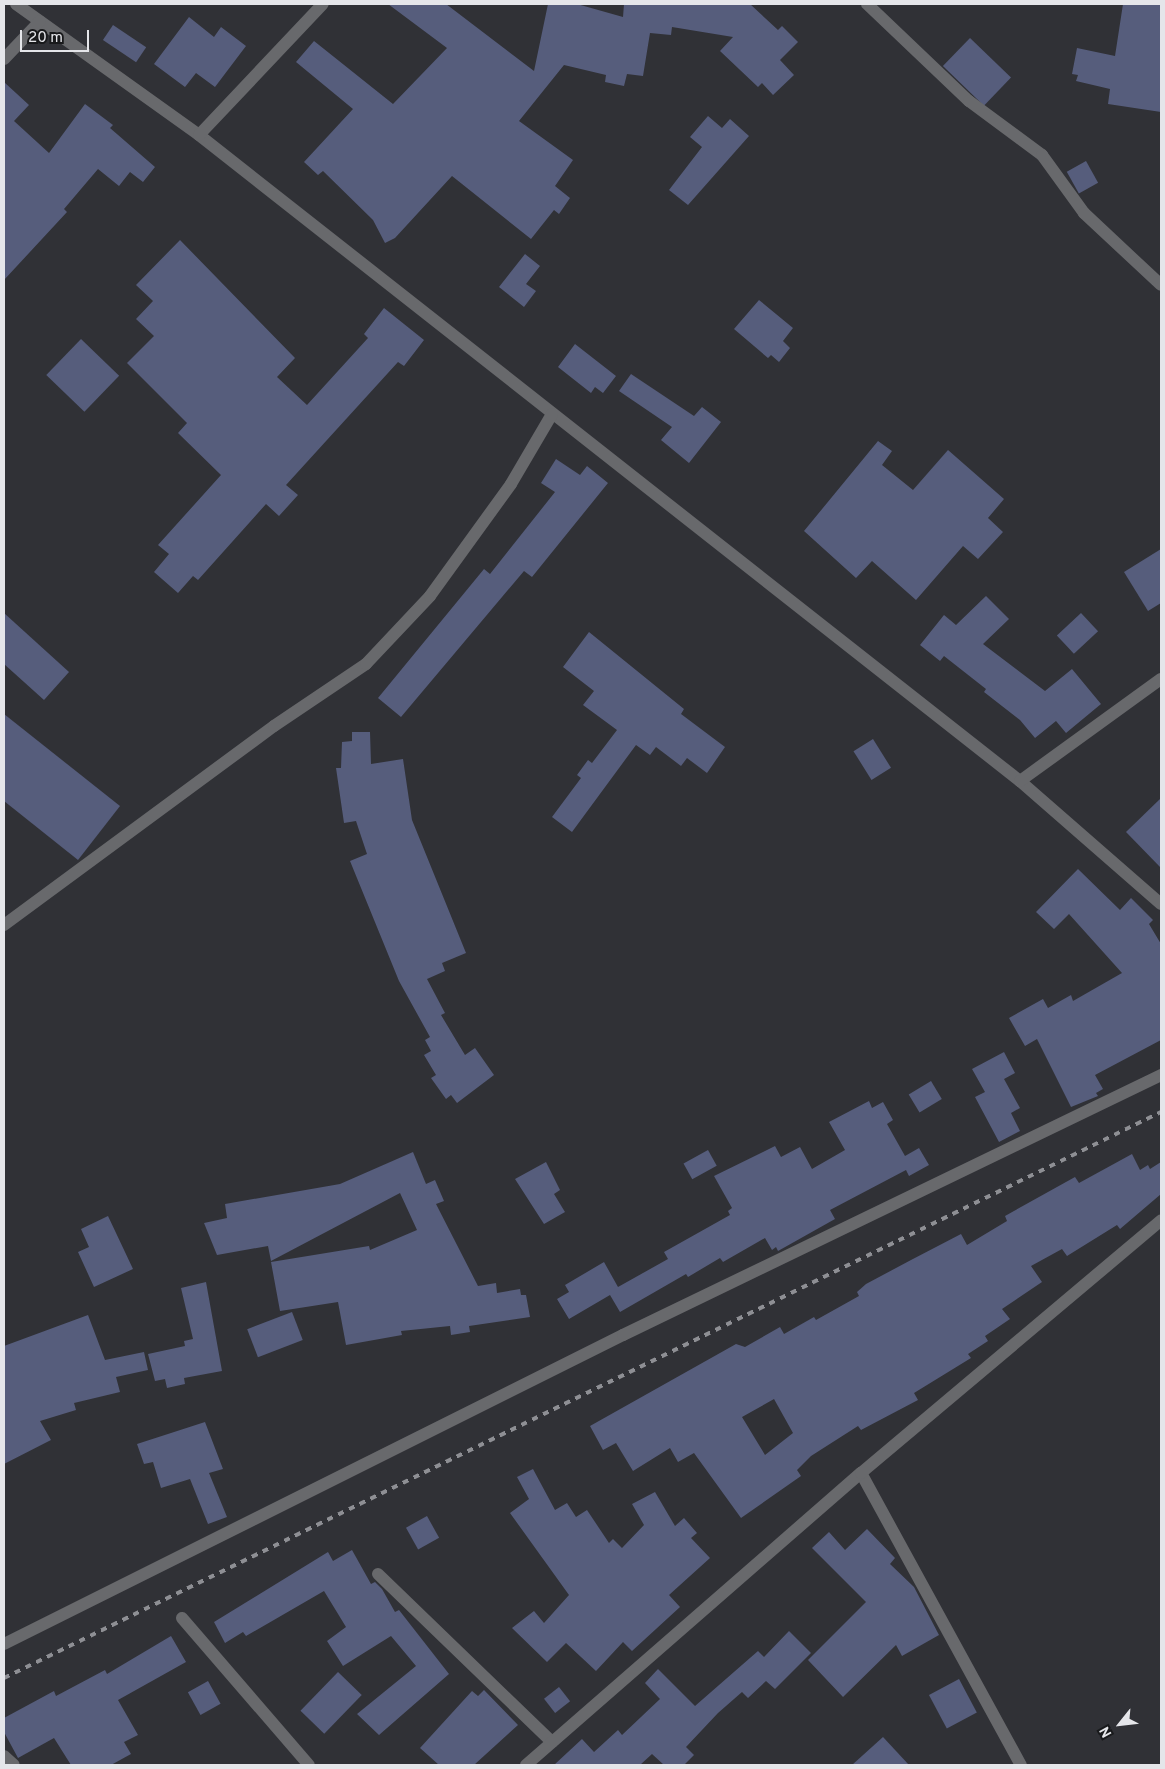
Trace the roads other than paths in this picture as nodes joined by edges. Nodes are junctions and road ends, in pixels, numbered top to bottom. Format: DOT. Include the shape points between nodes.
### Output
graph roads {
  1 [pos="16,4"];
  2 [pos="323,4"];
  3 [pos="867,4"];
  4 [pos="40,21"];
  5 [pos="4,59"];
  6 [pos="200,135"];
  7 [pos="1161,285"];
  8 [pos="552,414"];
  9 [pos="1161,679"];
  10 [pos="1020,781"];
  11 [pos="1161,904"];
  12 [pos="4,925"];
  13 [pos="1161,1075"];
  14 [pos="1161,1220"];
  15 [pos="861,1474"];
  16 [pos="378,1574"];
  17 [pos="182,1618"];
  18 [pos="4,1644"];
  19 [pos="552,1742"];
  20 [pos="4,1756"];
  21 [pos="534,1763"];
  22 [pos="14,1765"];
  23 [pos="309,1765"];
  24 [pos="1021,1765"];
  1 -- 4 [label="street"];
  2 -- 6 [label="street"];
  3 -- 7 [label="street" via="969,101 1042,155 1084,213"];
  4 -- 5 [label="street"];
  4 -- 6 [label="street"];
  6 -- 8 [label="street"];
  8 -- 10 [label="street"];
  8 -- 12 [label="street" via="511,484 430,596 366,664 274,726"];
  9 -- 10 [label="street"];
  10 -- 11 [label="street"];
  13 -- 18 [label="street" via="632,1331"];
  14 -- 15 [label="street"];
  15 -- 19 [label="street"];
  15 -- 24 [label="street"];
  16 -- 19 [label="street"];
  17 -- 23 [label="street"];
  19 -- 21 [label="street"];
  20 -- 22 [label="street"];
}
